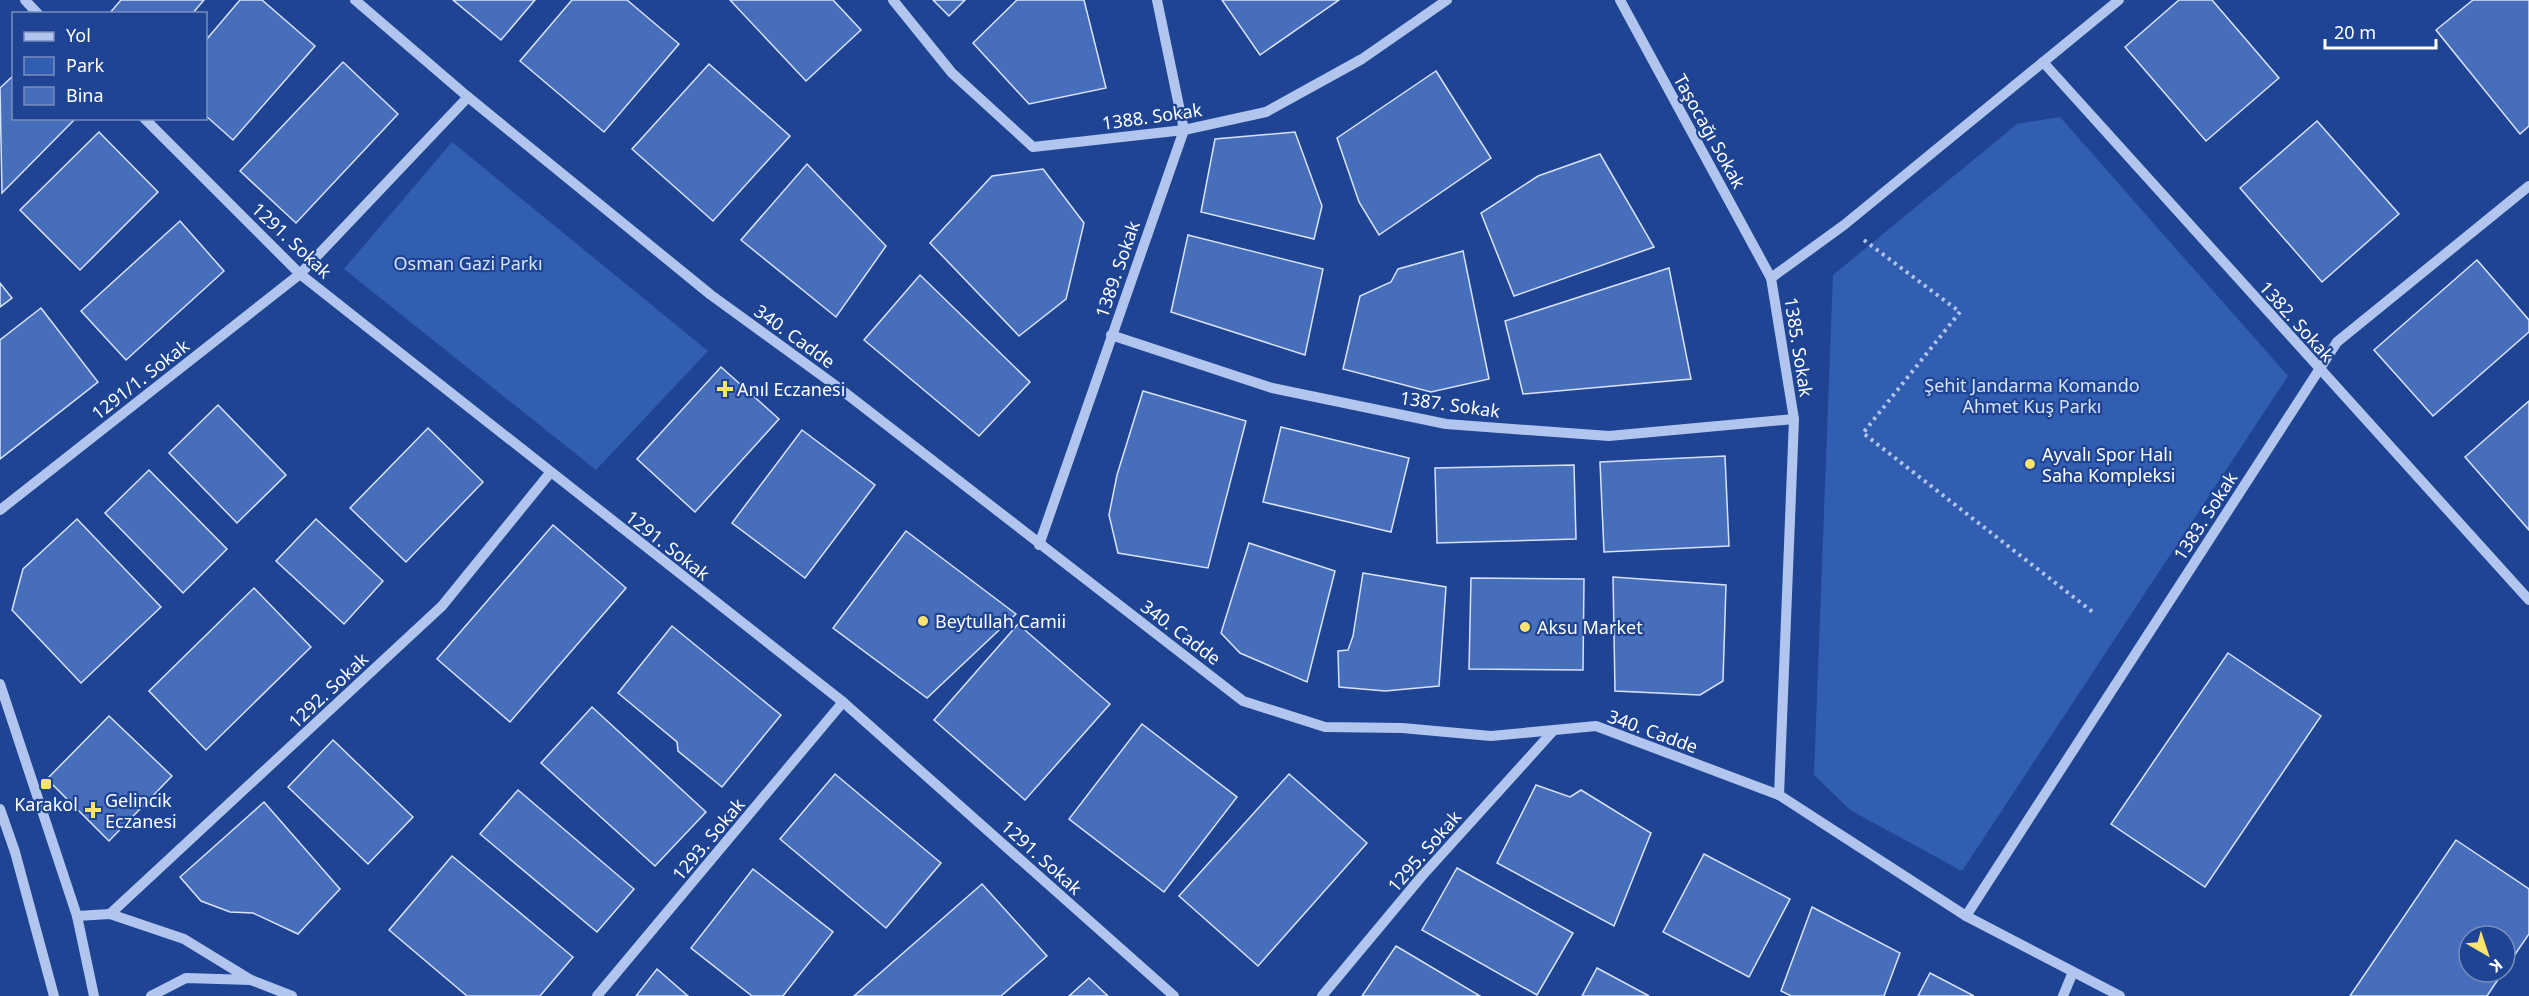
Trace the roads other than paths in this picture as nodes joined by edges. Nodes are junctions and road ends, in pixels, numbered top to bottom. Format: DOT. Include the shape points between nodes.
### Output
graph roads {
  1 [pos="25,0"];
  2 [pos="355,0"];
  3 [pos="893,0"];
  4 [pos="1157,0"];
  5 [pos="1447,0"];
  6 [pos="1620,0"];
  7 [pos="2119,0"];
  8 [pos="36,12"];
  9 [pos="2043,62"];
  10 [pos="468,97"];
  11 [pos="146,120"];
  12 [pos="1184,130"];
  13 [pos="2529,186"];
  14 [pos="300,274"];
  15 [pos="1771,278"];
  16 [pos="1111,335"];
  17 [pos="2319,370"];
  18 [pos="1794,419"];
  19 [pos="550,473"];
  20 [pos="0,510"];
  21 [pos="1039,545"];
  22 [pos="2529,600"];
  23 [pos="0,684"];
  24 [pos="843,702"];
  25 [pos="1554,730"];
  26 [pos="1779,795"];
  27 [pos="0,809"];
  28 [pos="110,914"];
  29 [pos="77,916"];
  30 [pos="1966,916"];
  31 [pos="2073,972"];
  32 [pos="251,980"];
  33 [pos="54,996"];
  34 [pos="94,996"];
  35 [pos="151,996"];
  36 [pos="292,996"];
  37 [pos="597,996"];
  38 [pos="1174,996"];
  39 [pos="1322,996"];
  40 [pos="2062,996"];
  41 [pos="2120,996"];
  1 -- 8 [label="street"];
  2 -- 10 [label="street, 340. Cadde"];
  3 -- 12 [label="street, 1388. Sokak" via="952,74 1033,147"];
  4 -- 12 [label="street"];
  5 -- 12 [label="street, 1388. Sokak" via="1362,58 1266,112"];
  6 -- 15 [label="street, Taşocağı Sokak"];
  7 -- 9 [label="street, 1385. Sokak"];
  9 -- 15 [label="street, 1385. Sokak" via="1844,225"];
  9 -- 17 [label="street, 1382. Sokak"];
  10 -- 14 [label="street, 1291/1. Sokak"];
  10 -- 21 [label="street, 340. Cadde" via="711,295 839,388"];
  11 -- 14 [label="street, 1291. Sokak"];
  12 -- 16 [label="street, 1389. Sokak"];
  13 -- 17 [label="street, 1383. Sokak" via="2337,342"];
  14 -- 19 [label="street, 1291. Sokak"];
  14 -- 20 [label="street, 1291/1. Sokak"];
  15 -- 18 [label="street, 1385. Sokak"];
  16 -- 18 [label="street, 1387. Sokak" via="1272,388 1446,424 1609,436"];
  16 -- 21 [label="street, 1389. Sokak"];
  17 -- 22 [label="street, 1382. Sokak"];
  17 -- 30 [label="street, 1383. Sokak"];
  18 -- 26 [label="street, 1385. Sokak"];
  19 -- 24 [label="street, 1291. Sokak"];
  19 -- 28 [label="street, 1292. Sokak" via="442,606"];
  21 -- 25 [label="street, 340. Cadde" via="1243,701 1325,727 1402,728 1491,736"];
  23 -- 29 [label="street"];
  24 -- 37 [label="street, 1293. Sokak"];
  24 -- 38 [label="street, 1291. Sokak"];
  25 -- 26 [label="street, 340. Cadde" via="1596,726"];
  25 -- 39 [label="street, 1295. Sokak" via="1422,876"];
  26 -- 30 [label="street, 340. Cadde"];
  27 -- 33 [label="street"];
  28 -- 29 [label="street"];
  28 -- 32 [label="street" via="184,939"];
  29 -- 34 [label="street"];
  30 -- 31 [label="street, 340. Cadde"];
  31 -- 40 [label="street"];
  31 -- 41 [label="street, 340. Cadde"];
  32 -- 35 [label="street" via="186,978"];
  32 -- 36 [label="street"];
}
